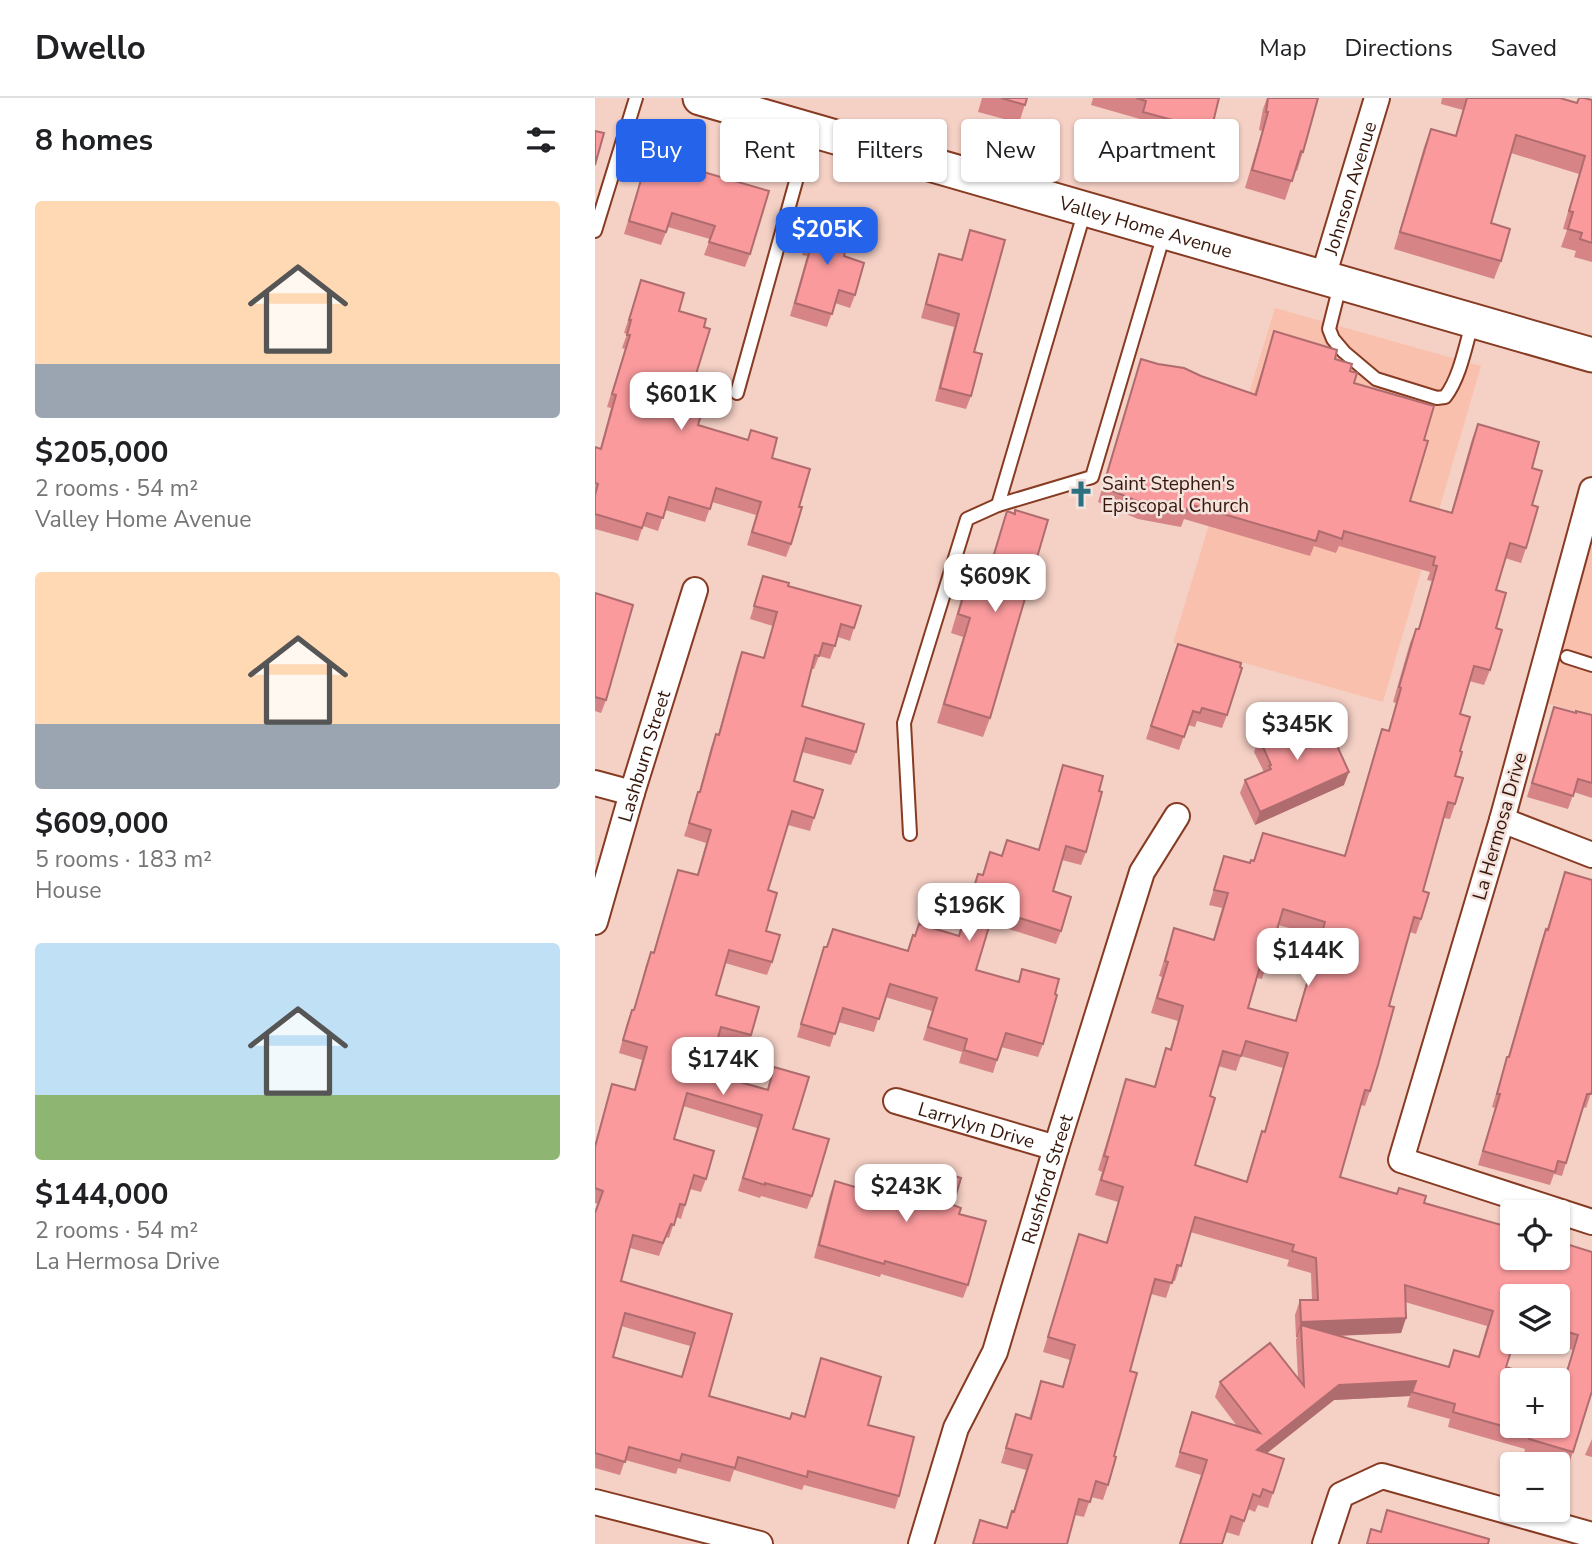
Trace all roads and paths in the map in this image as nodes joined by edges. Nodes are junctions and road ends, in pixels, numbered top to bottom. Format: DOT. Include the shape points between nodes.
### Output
graph roads {
  1 [pos="636,98"];
  2 [pos="700,98"];
  3 [pos="1377,98"];
  4 [pos="775,119"];
  5 [pos="819,132"];
  6 [pos="795,182"];
  7 [pos="1085,210"];
  8 [pos="595,231"];
  9 [pos="1165,233"];
  10 [pos="1332,279"];
  11 [pos="1473,320"];
  12 [pos="1592,355"];
  13 [pos="737,393"];
  14 [pos="1592,490"];
  15 [pos="997,505"];
  16 [pos="695,590"];
  17 [pos="1567,657"];
  18 [pos="1592,665"];
  19 [pos="595,783"];
  20 [pos="632,793"];
  21 [pos="1177,816"];
  22 [pos="1502,820"];
  23 [pos="910,834"];
  24 [pos="1592,855"];
  25 [pos="595,922"];
  26 [pos="896,1101"];
  27 [pos="1056,1148"];
  28 [pos="1592,1222"];
  29 [pos="595,1502"];
  30 [pos="1592,1535"];
  31 [pos="760,1544"];
  32 [pos="921,1544"];
  33 [pos="1325,1544"];
  1 -- 8 [label="lane"];
  2 -- 4 [label="street, Valley Home Avenue"];
  3 -- 10 [label="street, Johnson Avenue"];
  5 -- 7 [label="street, Valley Home Avenue"];
  6 -- 13 [label="lane"];
  7 -- 9 [label="street, Valley Home Avenue"];
  7 -- 15 [label="lane"];
  9 -- 10 [label="street, Valley Home Avenue"];
  9 -- 15 [label="lane" via="1093,477"];
  10 -- 11 [label="street, Valley Home Avenue"];
  10 -- 11 [label="lane" via="1329,329 1344,352 1376,379 1437,398 1450,391"];
  11 -- 12 [label="street, Valley Home Avenue"];
  14 -- 22 [label="street, La Hermosa Drive"];
  15 -- 23 [label="lane" via="967,519 904,723"];
  16 -- 20 [label="street, Lashburn Street"];
  17 -- 18 [label="lane"];
  19 -- 20 [label="street"];
  20 -- 25 [label="street, Lashburn Street"];
  21 -- 27 [label="street, Rushford Street" via="1142,872"];
  22 -- 24 [label="street"];
  22 -- 28 [label="street, La Hermosa Drive" via="1401,1160"];
  26 -- 27 [label="street, Larrylyn Drive"];
  27 -- 32 [label="street, Rushford Street" via="995,1352 956,1428"];
  29 -- 31 [label="street"];
  30 -- 33 [label="street" via="1382,1476 1341,1495"];
}
